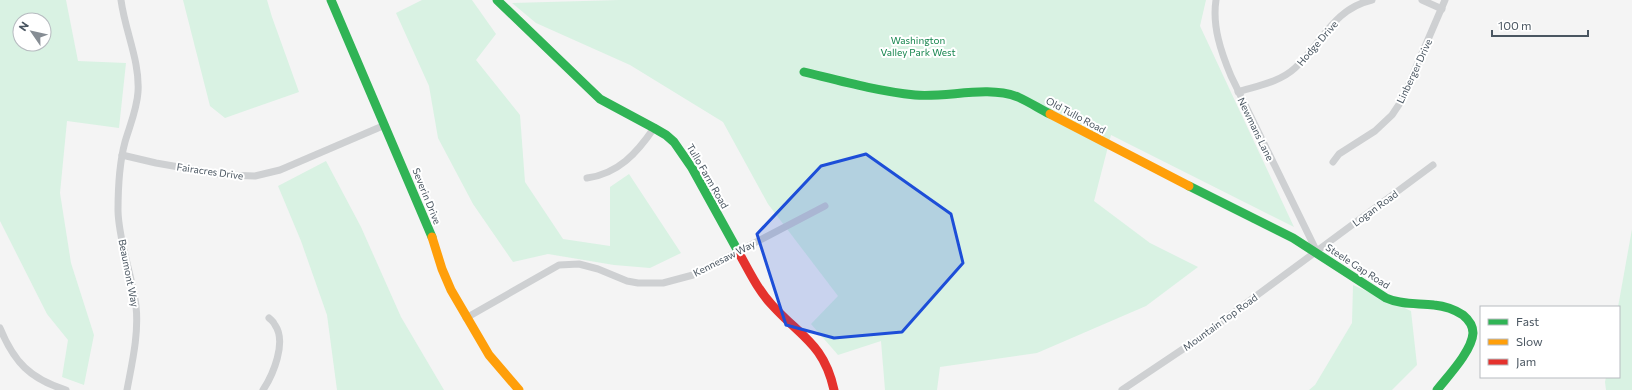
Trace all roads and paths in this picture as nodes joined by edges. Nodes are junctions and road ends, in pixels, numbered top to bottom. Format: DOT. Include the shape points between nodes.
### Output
graph roads {
  1 [pos="121,0"];
  2 [pos="331,0"];
  3 [pos="497,0"];
  4 [pos="1216,0"];
  5 [pos="1372,0"];
  6 [pos="1422,0"];
  7 [pos="1445,0"];
  8 [pos="1442,9"];
  9 [pos="804,72"];
  10 [pos="1238,92"];
  11 [pos="385,125"];
  12 [pos="654,128"];
  13 [pos="122,155"];
  14 [pos="1333,162"];
  15 [pos="1433,165"];
  16 [pos="587,178"];
  17 [pos="825,206"];
  18 [pos="737,251"];
  19 [pos="1317,252"];
  20 [pos="269,318"];
  21 [pos="466,318"];
  22 [pos="0,328"];
  23 [pos="66,390"];
  24 [pos="127,390"];
  25 [pos="263,390"];
  26 [pos="519,390"];
  27 [pos="834,390"];
  28 [pos="1122,390"];
  29 [pos="1437,390"];
  1 -- 13 [label="street, Beaumont Way" via="138,80 136,107"];
  2 -- 11 [label="street, Severin Drive"];
  3 -- 12 [label="street, Tullo Farm Road" via="600,99"];
  4 -- 10 [label="street, Newmans Lane" via="1215,22 1219,45"];
  5 -- 10 [label="street, Hodge Drive" via="1356,5 1331,24 1311,51 1287,74 1277,80"];
  6 -- 8 [label="street"];
  7 -- 8 [label="street, Linberger Drive"];
  8 -- 14 [label="street, Linberger Drive" via="1402,100 1392,115 1375,131 1339,154"];
  9 -- 19 [label="street, Old Tullo Road" via="877,90 916,95 990,92 1017,97"];
  10 -- 19 [label="street, Newmans Lane"];
  11 -- 13 [label="street, Fairacres Drive" via="280,170 254,176 225,175"];
  11 -- 21 [label="street, Severin Drive" via="432,236 442,270"];
  12 -- 16 [label="street" via="639,149 622,164 606,173"];
  12 -- 18 [label="street, Tullo Farm Road" via="666,135 682,151"];
  13 -- 24 [label="street, Beaumont Way" via="118,183 118,213 137,316"];
  15 -- 19 [label="street, Logan Road"];
  17 -- 18 [label="street, Kennesaw Way"];
  18 -- 21 [label="street, Kennesaw Way" via="693,274 663,283 627,281 579,264 559,265"];
  18 -- 27 [label="street, Tullo Farm Road" via="772,305 815,346 822,356"];
  19 -- 28 [label="street, Mountain Top Road" via="1198,339"];
  19 -- 29 [label="street, Steele Gap Road" via="1391,300 1436,305 1466,318 1472,325 1470,343"];
  20 -- 25 [label="street" via="275,325 279,342 274,369"];
  21 -- 26 [label="street, Severin Drive" via="489,355"];
  22 -- 23 [label="street" via="13,356 25,369 38,379"];
}
